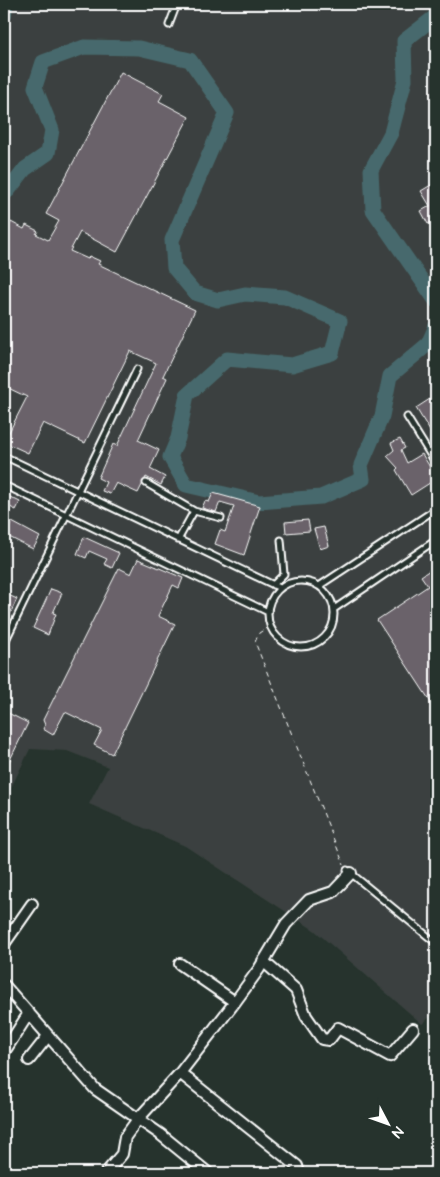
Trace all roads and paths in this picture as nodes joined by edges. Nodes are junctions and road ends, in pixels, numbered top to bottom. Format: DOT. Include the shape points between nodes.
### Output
graph roads {
  1 [pos="177,4"];
  2 [pos="169,25"];
  3 [pos="436,350"];
  4 [pos="436,355"];
  5 [pos="137,369"];
  6 [pos="407,417"];
  7 [pos="4,456"];
  8 [pos="436,464"];
  9 [pos="146,483"];
  10 [pos="4,485"];
  11 [pos="78,492"];
  12 [pos="436,509"];
  13 [pos="194,511"];
  14 [pos="66,515"];
  15 [pos="221,518"];
  16 [pos="178,540"];
  17 [pos="281,540"];
  18 [pos="436,540"];
  19 [pos="273,585"];
  20 [pos="319,586"];
  21 [pos="280,588"];
  22 [pos="334,609"];
  23 [pos="268,612"];
  24 [pos="270,626"];
  25 [pos="4,644"];
  26 [pos="349,871"];
  27 [pos="32,904"];
  28 [pos="436,943"];
  29 [pos="4,944"];
  30 [pos="263,962"];
  31 [pos="180,964"];
  32 [pos="4,985"];
  33 [pos="235,1002"];
  34 [pos="29,1013"];
  35 [pos="413,1029"];
  36 [pos="48,1036"];
  37 [pos="4,1052"];
  38 [pos="29,1060"];
  39 [pos="180,1073"];
  40 [pos="138,1119"];
  41 [pos="106,1173"];
  42 [pos="208,1173"];
  43 [pos="299,1173"];
  1 -- 2 [label="lane"];
  3 -- 4 [label="lane"];
  5 -- 11 [label="lane"];
  6 -- 8 [label="lane"];
  7 -- 11 [label="lane"];
  9 -- 13 [label="lane"];
  10 -- 14 [label="lane"];
  11 -- 14 [label="lane"];
  11 -- 16 [label="lane"];
  12 -- 20 [label="lane"];
  13 -- 15 [label="lane"];
  13 -- 16 [label="lane"];
  14 -- 23 [label="lane"];
  14 -- 25 [label="lane"];
  16 -- 19 [label="lane"];
  17 -- 19 [label="lane" via="284,574"];
  18 -- 22 [label="lane"];
  19 -- 21 [label="lane"];
  20 -- 21 [label="lane" via="299,581"];
  20 -- 22 [label="lane" via="329,596"];
  21 -- 23 [label="lane" via="271,599"];
  22 -- 24 [label="lane" via="333,623 315,644 302,647 288,645"];
  23 -- 24 [label="lane"];
  24 -- 26 [label="path" via="259,633 255,642"];
  26 -- 28 [label="lane"];
  26 -- 30 [label="street" via="333,892 309,900 304,905 278,935"];
  27 -- 29 [label="street"];
  30 -- 33 [label="street"];
  30 -- 35 [label="street" via="296,990 306,1016 322,1039 329,1040 338,1028 390,1056"];
  31 -- 33 [label="street"];
  32 -- 34 [label="street"];
  33 -- 39 [label="street"];
  34 -- 36 [label="street"];
  34 -- 37 [label="street"];
  36 -- 38 [label="street"];
  36 -- 40 [label="street" via="95,1089"];
  39 -- 40 [label="street"];
  39 -- 43 [label="street" via="297,1166"];
  40 -- 41 [label="street" via="125,1137 122,1154"];
  40 -- 42 [label="street"];
}
